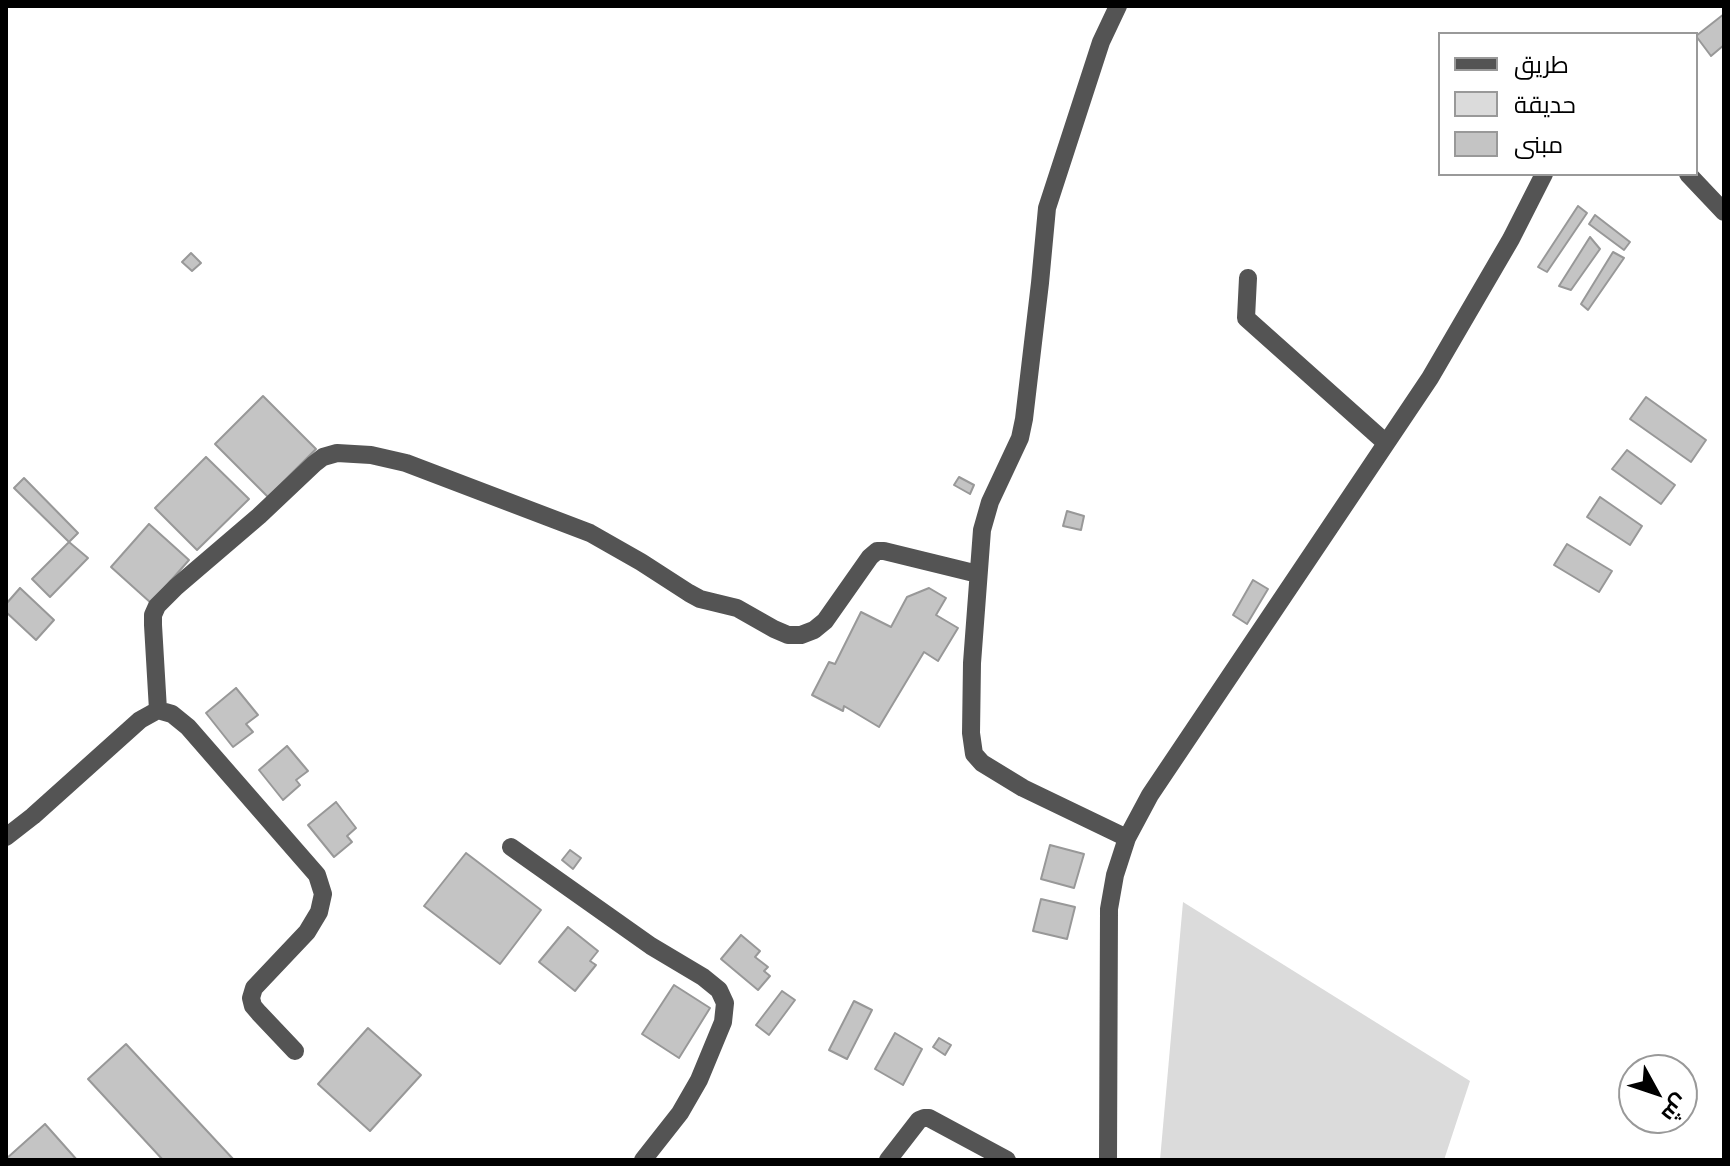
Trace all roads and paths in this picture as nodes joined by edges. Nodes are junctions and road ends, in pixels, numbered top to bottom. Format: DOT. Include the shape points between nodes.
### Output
graph roads {
  1 [pos="1118,6"];
  2 [pos="1543,176"];
  3 [pos="1690,176"];
  4 [pos="1724,212"];
  5 [pos="1248,278"];
  6 [pos="1386,443"];
  7 [pos="978,574"];
  8 [pos="158,710"];
  9 [pos="6,837"];
  10 [pos="1127,838"];
  11 [pos="511,847"];
  12 [pos="295,1051"];
  13 [pos="643,1160"];
  14 [pos="888,1160"];
  15 [pos="1007,1160"];
  16 [pos="1108,1160"];
  1 -- 7 [label="street" via="1101,42 1047,208 1024,419 990,502"];
  2 -- 6 [label="street" via="1430,378"];
  3 -- 4 [label="street"];
  5 -- 6 [label="street" via="1246,318"];
  6 -- 10 [label="street" via="1150,795"];
  7 -- 8 [label="street" via="877,551 825,621 801,635 788,635 737,608 700,599 590,533 406,463 337,453 314,464 157,606 153,625"];
  7 -- 10 [label="street" via="972,663 974,754 1023,788"];
  8 -- 9 [label="street"];
  8 -- 12 [label="street" via="188,727 317,875 323,894 319,912 251,998"];
  10 -- 16 [label="street" via="1109,909"];
  11 -- 13 [label="street" via="703,977 725,1003 723,1022 699,1080"];
  14 -- 15 [label="street" via="919,1120 929,1118"];
}
